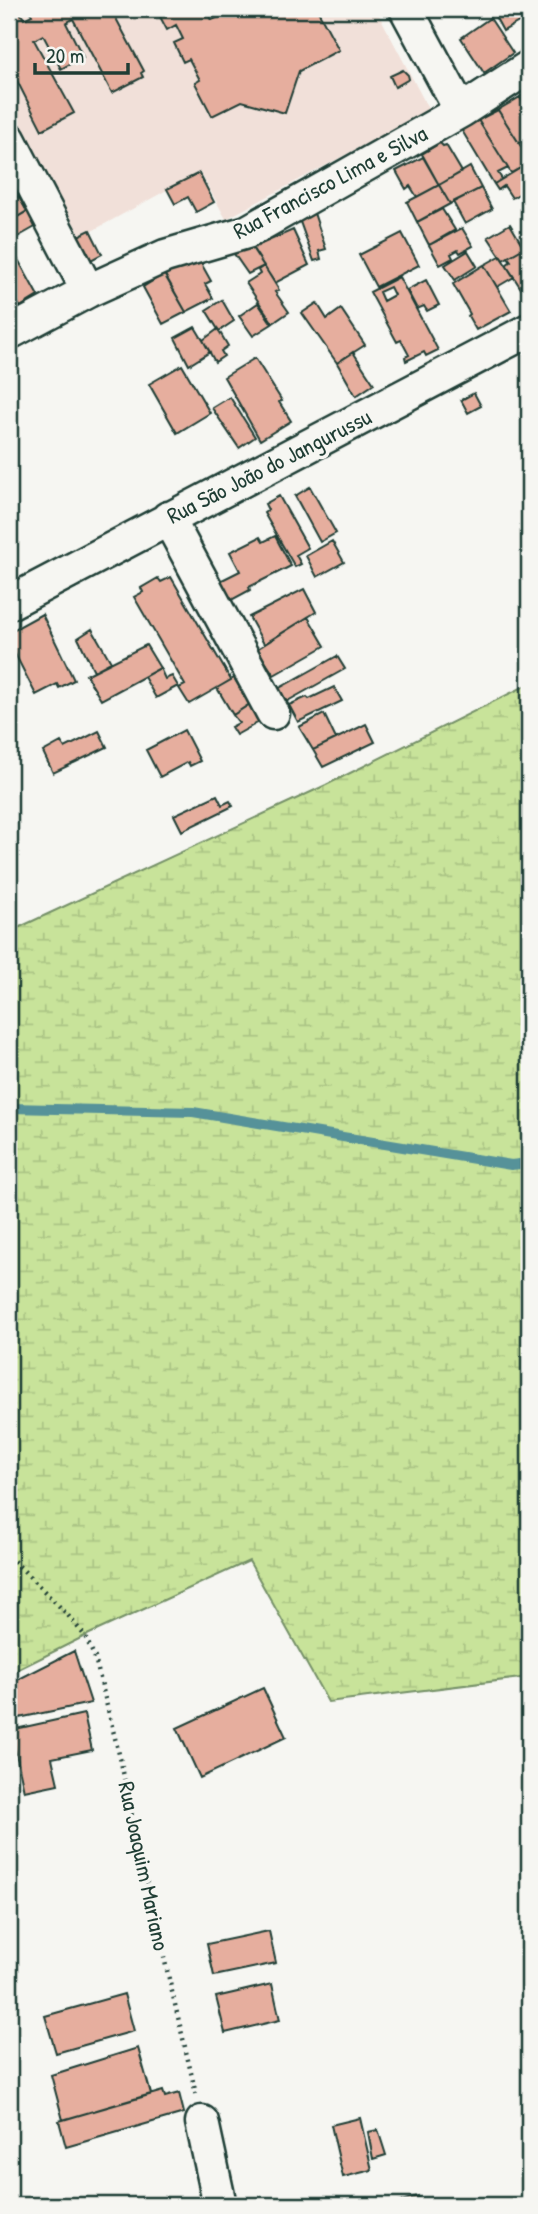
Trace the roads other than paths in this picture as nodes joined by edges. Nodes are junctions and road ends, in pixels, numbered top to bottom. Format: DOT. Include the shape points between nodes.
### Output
graph roads {
  1 [pos="406,9"];
  2 [pos="529,67"];
  3 [pos="461,111"];
  4 [pos="9,139"];
  5 [pos="88,291"];
  6 [pos="529,331"];
  7 [pos="9,332"];
  8 [pos="167,518"];
  9 [pos="9,603"];
  10 [pos="274,713"];
  11 [pos="202,2122"];
  12 [pos="220,2205"];
  1 -- 3 [label="street"];
  2 -- 3 [label="street, Rua Francisco Lima e Silva"];
  3 -- 5 [label="street, Rua Francisco Lima e Silva" via="247,232 165,256"];
  4 -- 5 [label="street"];
  5 -- 7 [label="street, Rua Francisco Lima e Silva"];
  6 -- 8 [label="street, Rua São João do Jangurussu"];
  8 -- 9 [label="street, Rua São João do Jangurussu"];
  8 -- 10 [label="street"];
  11 -- 12 [label="street"];
}
